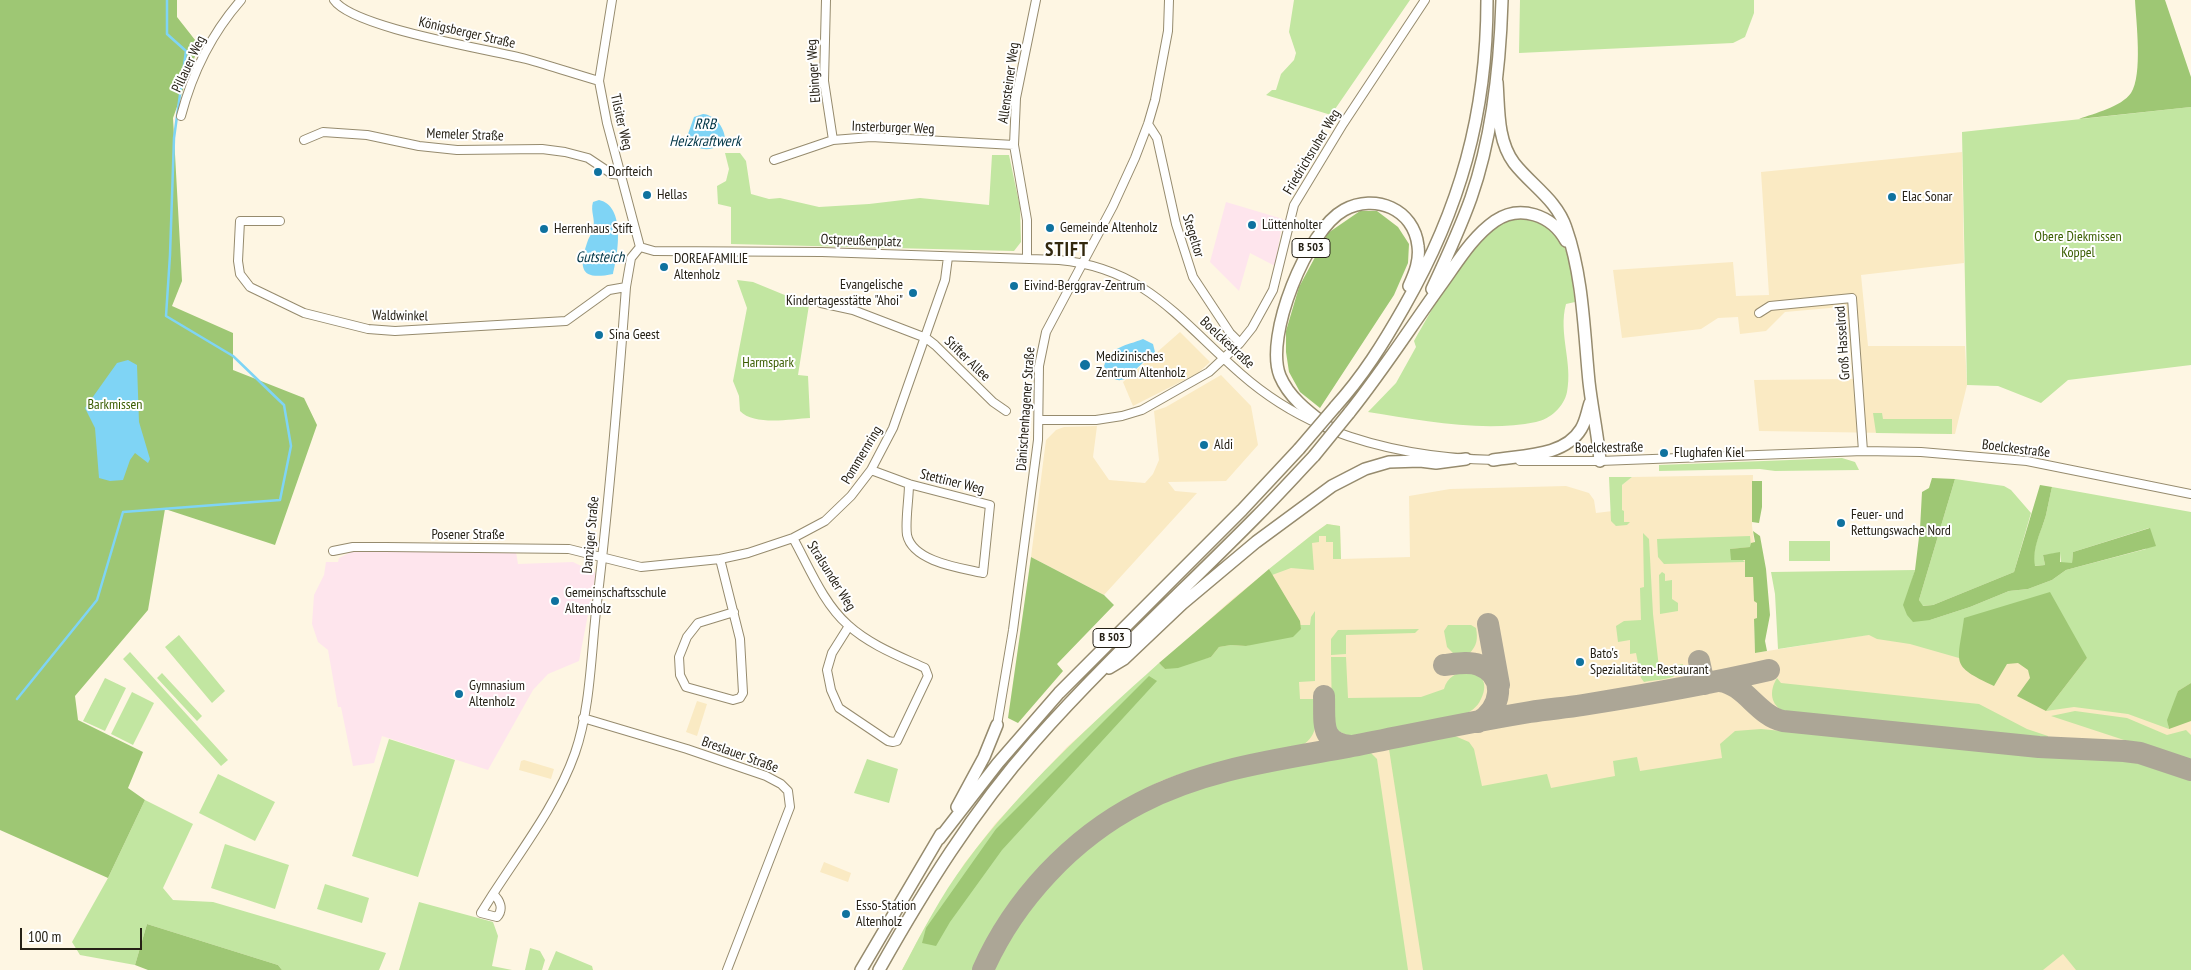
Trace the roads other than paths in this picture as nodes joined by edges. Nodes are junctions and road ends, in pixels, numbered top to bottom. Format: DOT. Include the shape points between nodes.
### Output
graph roads {
  1 [pos="241,0"];
  2 [pos="334,0"];
  3 [pos="612,0"];
  4 [pos="826,0"];
  5 [pos="1036,0"];
  6 [pos="1169,0"];
  7 [pos="1425,0"];
  8 [pos="1487,0"];
  9 [pos="1502,0"];
  10 [pos="599,81"];
  11 [pos="1497,82"];
  12 [pos="181,116"];
  13 [pos="1148,124"];
  14 [pos="304,140"];
  15 [pos="833,140"];
  16 [pos="1014,145"];
  17 [pos="774,160"];
  18 [pos="621,176"];
  19 [pos="280,221"];
  20 [pos="640,247"];
  21 [pos="1573,253"];
  22 [pos="948,257"];
  23 [pos="1027,259"];
  24 [pos="1082,263"];
  25 [pos="626,287"];
  26 [pos="821,303"];
  27 [pos="1405,306"];
  28 [pos="1422,309"];
  29 [pos="1759,313"];
  30 [pos="926,338"];
  31 [pos="1240,343"];
  32 [pos="1225,359"];
  33 [pos="1591,402"];
  34 [pos="1006,411"];
  35 [pos="1039,420"];
  36 [pos="1332,430"];
  37 [pos="1863,451"];
  38 [pos="1466,459"];
  39 [pos="1493,460"];
  40 [pos="1600,461"];
  41 [pos="871,470"];
  42 [pos="909,484"];
  43 [pos="2191,494"];
  44 [pos="793,538"];
  45 [pos="333,551"];
  46 [pos="602,557"];
  47 [pos="720,559"];
  48 [pos="734,612"];
  49 [pos="849,626"];
  50 [pos="1095,676"];
  51 [pos="584,718"];
  52 [pos="997,725"];
  53 [pos="938,839"];
  54 [pos="493,894"];
  55 [pos="726,970"];
  56 [pos="861,970"];
  57 [pos="879,970"];
  1 -- 12 [label="street, Pillauer Weg" via="208,47"];
  2 -- 10 [label="street, Königsberger Straße" via="382,26 526,59"];
  3 -- 10 [label="street, Tilsiter Weg"];
  4 -- 15 [label="street, Elbinger Weg" via="824,81"];
  5 -- 16 [label="street, Allensteiner Weg" via="1016,98"];
  6 -- 13 [label="street, Dänischenhagener Straße" via="1168,31"];
  7 -- 31 [label="street, Friedrichsruher Weg" via="1294,205 1273,290"];
  8 -- 27 [label="highway, B 503" via="1485,57 1469,153 1444,230"];
  9 -- 11 [label="highway, B 503"];
  10 -- 18 [label="street, Tilsiter Weg"];
  11 -- 21 [label="highway, B 503" via="1501,132 1507,151 1558,212"];
  11 -- 28 [label="highway, B 503" via="1471,197 1456,238"];
  13 -- 24 [label="street, Dänischenhagener Straße" via="1113,206"];
  13 -- 31 [label="street, Stegeltor" via="1157,138 1176,224 1193,277"];
  14 -- 18 [label="street, Memeler Straße" via="323,132 367,135 457,150 542,149 588,158 612,174"];
  15 -- 16 [label="street, Insterburger Weg" via="882,137"];
  15 -- 17 [label="street, Insterburger Weg"];
  16 -- 23 [label="street, Allensteiner Weg" via="1026,214"];
  18 -- 20 [label="street, Tilsiter Weg"];
  19 -- 25 [label="street, Waldwinkel" via="240,221 238,261 240,274 250,287 304,313 368,329 405,331 566,321 609,290"];
  20 -- 22 [label="street, Ostpreußenplatz" via="654,251"];
  20 -- 25 [label="street, Danziger Straße" via="631,258"];
  21 -- 28 [label="highway" via="1558,228 1543,217 1520,213 1502,217 1473,242"];
  21 -- 33 [label="highway"];
  22 -- 23 [label="street, Ostpreußenplatz"];
  22 -- 30 [label="street, Pommernring" via="946,280"];
  23 -- 24 [label="street, Ostpreußenplatz"];
  24 -- 32 [label="street, Boelckestraße" via="1115,274 1156,296"];
  24 -- 35 [label="street, Dänischenhagener Straße" via="1046,332 1039,366"];
  25 -- 46 [label="street, Danziger Straße"];
  26 -- 30 [label="street, Stifter Allee" via="854,310"];
  27 -- 36 [label="highway, B 503" via="1419,248 1411,224 1396,209 1376,203 1352,206 1336,214 1312,246 1293,285 1280,320 1276,347 1280,375 1291,395"];
  27 -- 53 [label="highway, B 503, bridge" via="1378,353 1299,449 1058,693"];
  28 -- 50 [label="highway, B 503, bridge" via="1369,389 1314,456 1258,516"];
  29 -- 37 [label="street, Groß Hasselrod" via="1770,306 1852,298"];
  30 -- 34 [label="street, Stifter Allee"];
  30 -- 41 [label="street, Pommernring" via="893,428"];
  31 -- 32 [label="street, Friedrichsruher Weg"];
  32 -- 35 [label="street, Friedrichsruher Weg" via="1151,406 1111,419"];
  32 -- 36 [label="street, Boelckestraße" via="1283,406"];
  33 -- 39 [label="highway" via="1580,430 1563,446 1549,452"];
  33 -- 40 [label="highway"];
  35 -- 52 [label="street, Dänischenhagener Straße" via="1013,630"];
  36 -- 38 [label="street, Boelckestraße" via="1402,450"];
  37 -- 40 [label="street, Boelckestraße"];
  37 -- 43 [label="street, Boelckestraße" via="1921,452 2027,461"];
  38 -- 39 [label="street, Boelckestraße"];
  38 -- 50 [label="highway" via="1403,461 1365,469 1347,477 1276,527 1182,604 1124,659"];
  39 -- 40 [label="street, Boelckestraße"];
  41 -- 42 [label="street, Stettiner Weg"];
  41 -- 44 [label="street, Pommernring" via="851,496 825,521"];
  42 -- 42 [label="street, Stettiner Weg" via="990,505 983,573 942,563 914,549 907,535"];
  44 -- 47 [label="street, Pommernring"];
  44 -- 49 [label="street, Stralsunder Weg" via="836,612"];
  45 -- 46 [label="street, Posener Straße" via="352,547 569,549"];
  46 -- 47 [label="street, Pommernring" via="641,567"];
  46 -- 51 [label="street, Danziger Straße"];
  47 -- 48 [label="street"];
  48 -- 48 [label="street" via="740,639 743,693 740,698 733,700 686,687 680,675 680,657 687,637 698,623"];
  49 -- 49 [label="street, Stralsunder Weg" via="928,672 897,741 839,708 831,690 826,670 832,653"];
  50 -- 57 [label="highway, B 503" via="1033,743 986,801 936,874"];
  51 -- 54 [label="street, Danziger Straße" via="565,778"];
  51 -- 55 [label="street, Breslauer Straße" via="766,776 788,791 790,807"];
  52 -- 53 [label="highway" via="981,763"];
  53 -- 56 [label="highway, B 503"];
}
